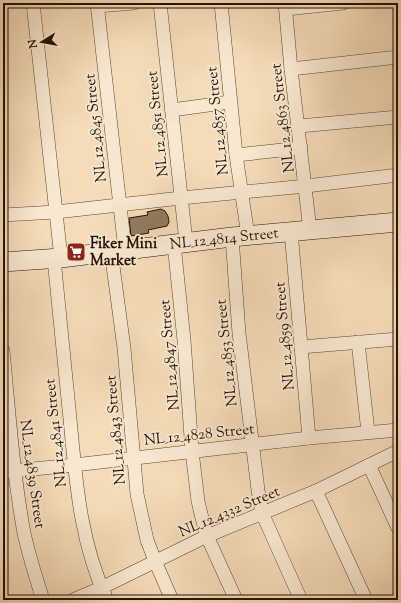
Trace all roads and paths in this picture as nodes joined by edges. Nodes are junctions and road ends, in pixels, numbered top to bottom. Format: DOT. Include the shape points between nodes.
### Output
graph roads {
  1 [pos="33,3"];
  2 [pos="134,3"];
  3 [pos="160,3"];
  4 [pos="221,3"];
  5 [pos="343,3"];
  6 [pos="97,4"];
  7 [pos="286,6"];
  8 [pos="398,57"];
  9 [pos="292,68"];
  10 [pos="230,102"];
  11 [pos="172,110"];
  12 [pos="398,117"];
  13 [pos="299,126"];
  14 [pos="301,148"];
  15 [pos="236,155"];
  16 [pos="398,175"];
  17 [pos="306,186"];
  18 [pos="241,192"];
  19 [pos="181,198"];
  20 [pos="120,205"];
  21 [pos="56,212"];
  22 [pos="3,215"];
  23 [pos="398,222"];
  24 [pos="310,230"];
  25 [pos="291,231"];
  26 [pos="240,236"];
  27 [pos="180,243"];
  28 [pos="118,250"];
  29 [pos="57,258"];
  30 [pos="3,262"];
  31 [pos="398,339"];
  32 [pos="358,342"];
  33 [pos="301,347"];
  34 [pos="3,351"];
  35 [pos="398,430"];
  36 [pos="368,432"];
  37 [pos="310,438"];
  38 [pos="252,444"];
  39 [pos="192,451"];
  40 [pos="398,451"];
  41 [pos="134,458"];
  42 [pos="74,465"];
  43 [pos="369,465"];
  44 [pos="9,472"];
  45 [pos="316,491"];
  46 [pos="262,513"];
  47 [pos="398,528"];
  48 [pos="207,536"];
  49 [pos="155,561"];
  50 [pos="104,594"];
  51 [pos="44,600"];
  52 [pos="73,600"];
  53 [pos="172,600"];
  54 [pos="236,600"];
  55 [pos="301,600"];
  56 [pos="366,600"];
  1 -- 21 [label="street, NL_12_4841 Street"];
  2 -- 6 [label="street"];
  3 -- 11 [label="street, NL_12_4851 Street"];
  4 -- 10 [label="street, NL_12_4857 Street"];
  5 -- 7 [label="street"];
  6 -- 20 [label="street, NL_12_4845 Street"];
  7 -- 9 [label="street, NL_12_4863 Street"];
  8 -- 9 [label="street"];
  9 -- 13 [label="street, NL_12_4863 Street"];
  10 -- 11 [label="street"];
  10 -- 15 [label="street, NL_12_4857 Street"];
  11 -- 19 [label="street, NL_12_4851 Street"];
  12 -- 13 [label="street"];
  13 -- 14 [label="street, NL_12_4863 Street"];
  14 -- 15 [label="street"];
  14 -- 17 [label="street, NL_12_4863 Street"];
  15 -- 18 [label="street, NL_12_4857 Street"];
  16 -- 17 [label="street"];
  17 -- 18 [label="street"];
  17 -- 24 [label="street, NL_12_4863 Street"];
  18 -- 19 [label="street"];
  18 -- 26 [label="street, NL_12_4857 Street"];
  19 -- 20 [label="street"];
  19 -- 27 [label="street, NL_12_4851 Street"];
  20 -- 21 [label="street"];
  20 -- 28 [label="street, NL_12_4845 Street"];
  21 -- 22 [label="street"];
  21 -- 29 [label="street, NL_12_4841 Street"];
  23 -- 24 [label="street, NL_12_4814 Street"];
  24 -- 25 [label="street, NL_12_4814 Street"];
  25 -- 26 [label="street, NL_12_4814 Street"];
  25 -- 33 [label="street, NL_12_4859 Street"];
  26 -- 27 [label="street, NL_12_4814 Street"];
  26 -- 38 [label="street, NL_12_4853 Street" via="239,333"];
  27 -- 28 [label="street, NL_12_4814 Street"];
  27 -- 39 [label="street, NL_12_4847 Street"];
  28 -- 29 [label="street, NL_12_4814 Street"];
  28 -- 41 [label="street, NL_12_4843 Street"];
  29 -- 30 [label="street, NL_12_4814 Street"];
  29 -- 42 [label="street, NL_12_4841 Street"];
  31 -- 32 [label="street"];
  32 -- 33 [label="street"];
  32 -- 36 [label="street"];
  33 -- 37 [label="street, NL_12_4859 Street"];
  34 -- 44 [label="street, NL_12_4839 Street"];
  35 -- 36 [label="street, NL_12_4828 Street"];
  36 -- 37 [label="street, NL_12_4828 Street"];
  37 -- 38 [label="street, NL_12_4828 Street"];
  38 -- 39 [label="street, NL_12_4828 Street"];
  38 -- 46 [label="street, NL_12_4853 Street"];
  39 -- 41 [label="street, NL_12_4828 Street"];
  39 -- 48 [label="street, NL_12_4847 Street" via="198,501"];
  40 -- 43 [label="street, NL_12_4332 Street"];
  41 -- 42 [label="street, NL_12_4828 Street"];
  41 -- 49 [label="street, NL_12_4843 Street" via="137,494 147,540"];
  42 -- 44 [label="street, NL_12_4828 Street"];
  42 -- 50 [label="street, NL_12_4841 Street" via="88,550"];
  43 -- 45 [label="street, NL_12_4332 Street"];
  43 -- 47 [label="street"];
  44 -- 51 [label="street, NL_12_4839 Street"];
  45 -- 46 [label="street, NL_12_4332 Street"];
  45 -- 56 [label="street"];
  46 -- 48 [label="street, NL_12_4332 Street"];
  46 -- 55 [label="street, NL_12_4853 Street"];
  48 -- 49 [label="street, NL_12_4332 Street"];
  48 -- 54 [label="street, NL_12_4847 Street"];
  49 -- 50 [label="street, NL_12_4332 Street"];
  49 -- 53 [label="street, NL_12_4843 Street"];
  50 -- 52 [label="street, NL_12_4332 Street"];
}
